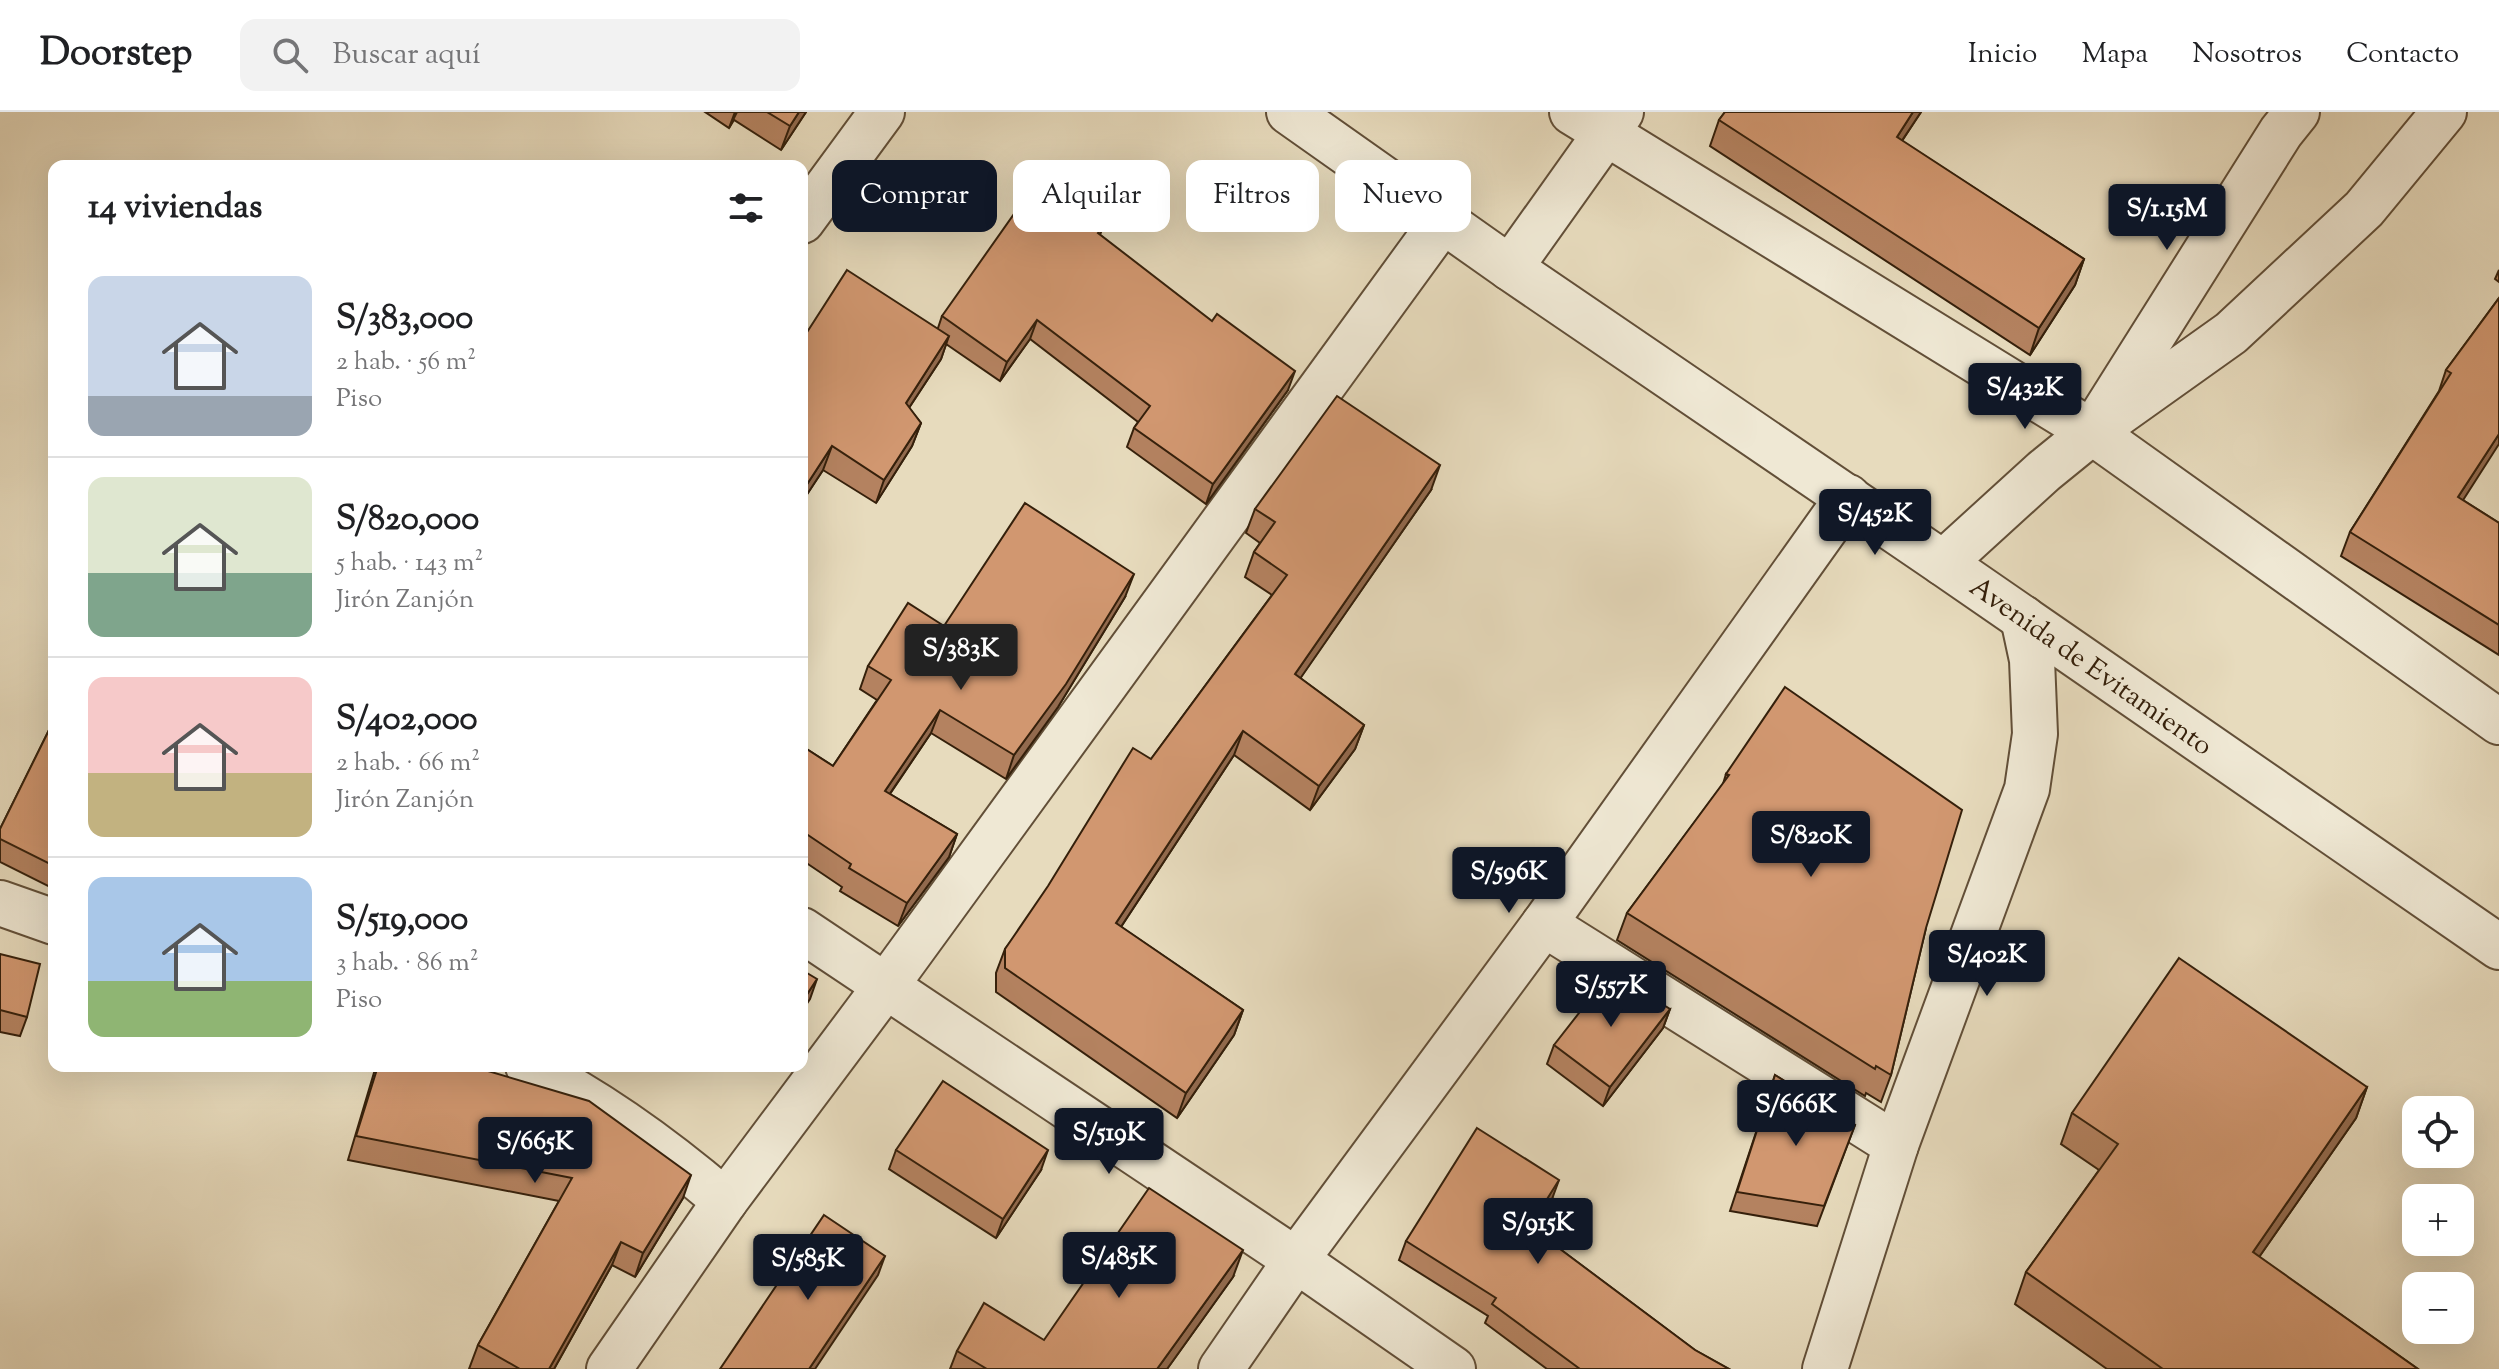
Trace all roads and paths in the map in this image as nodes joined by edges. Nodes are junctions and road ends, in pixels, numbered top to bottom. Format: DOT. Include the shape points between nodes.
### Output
graph roads {
  1 [pos="882,112"];
  2 [pos="1289,112"];
  3 [pos="2297,112"];
  4 [pos="2444,112"];
  5 [pos="1600,120"];
  6 [pos="1359,160"];
  7 [pos="808,213"];
  8 [pos="1435,232"];
  9 [pos="1462,232"];
  10 [pos="1510,268"];
  11 [pos="2092,432"];
  12 [pos="1848,497"];
  13 [pos="1943,563"];
  14 [pos="2023,618"];
  15 [pos="2499,722"];
  16 [pos="0,903"];
  17 [pos="48,920"];
  18 [pos="1544,924"];
  19 [pos="808,934"];
  20 [pos="2499,947"];
  21 [pos="885,987"];
  22 [pos="540,1072"];
  23 [pos="1896,1145"];
  24 [pos="725,1201"];
  25 [pos="1296,1260"];
  26 [pos="609,1369"];
  27 [pos="1221,1369"];
  28 [pos="1453,1369"];
  29 [pos="1825,1369"];
  1 -- 7 [label="street"];
  2 -- 6 [label="street, Avenida de Evitamiento"];
  3 -- 11 [label="street"];
  4 -- 11 [label="street" via="2364,209 2231,333"];
  5 -- 10 [label="street"];
  5 -- 11 [label="street"];
  8 -- 21 [label="street"];
  9 -- 10 [label="street, Avenida de Evitamiento"];
  10 -- 12 [label="street, Avenida de Evitamiento"];
  11 -- 13 [label="street"];
  11 -- 15 [label="street"];
  12 -- 13 [label="street, Avenida de Evitamiento"];
  12 -- 18 [label="street"];
  13 -- 14 [label="street, Avenida de Evitamiento"];
  14 -- 20 [label="street, Avenida de Evitamiento"];
  14 -- 23 [label="street" via="2032,660 2035,734 2027,789"];
  16 -- 17 [label="street"];
  18 -- 23 [label="street"];
  18 -- 25 [label="street"];
  19 -- 21 [label="street"];
  21 -- 24 [label="street"];
  21 -- 25 [label="street"];
  22 -- 24 [label="street" via="670,1155"];
  23 -- 29 [label="street"];
  24 -- 26 [label="street"];
  25 -- 27 [label="street"];
  25 -- 28 [label="street"];
}
